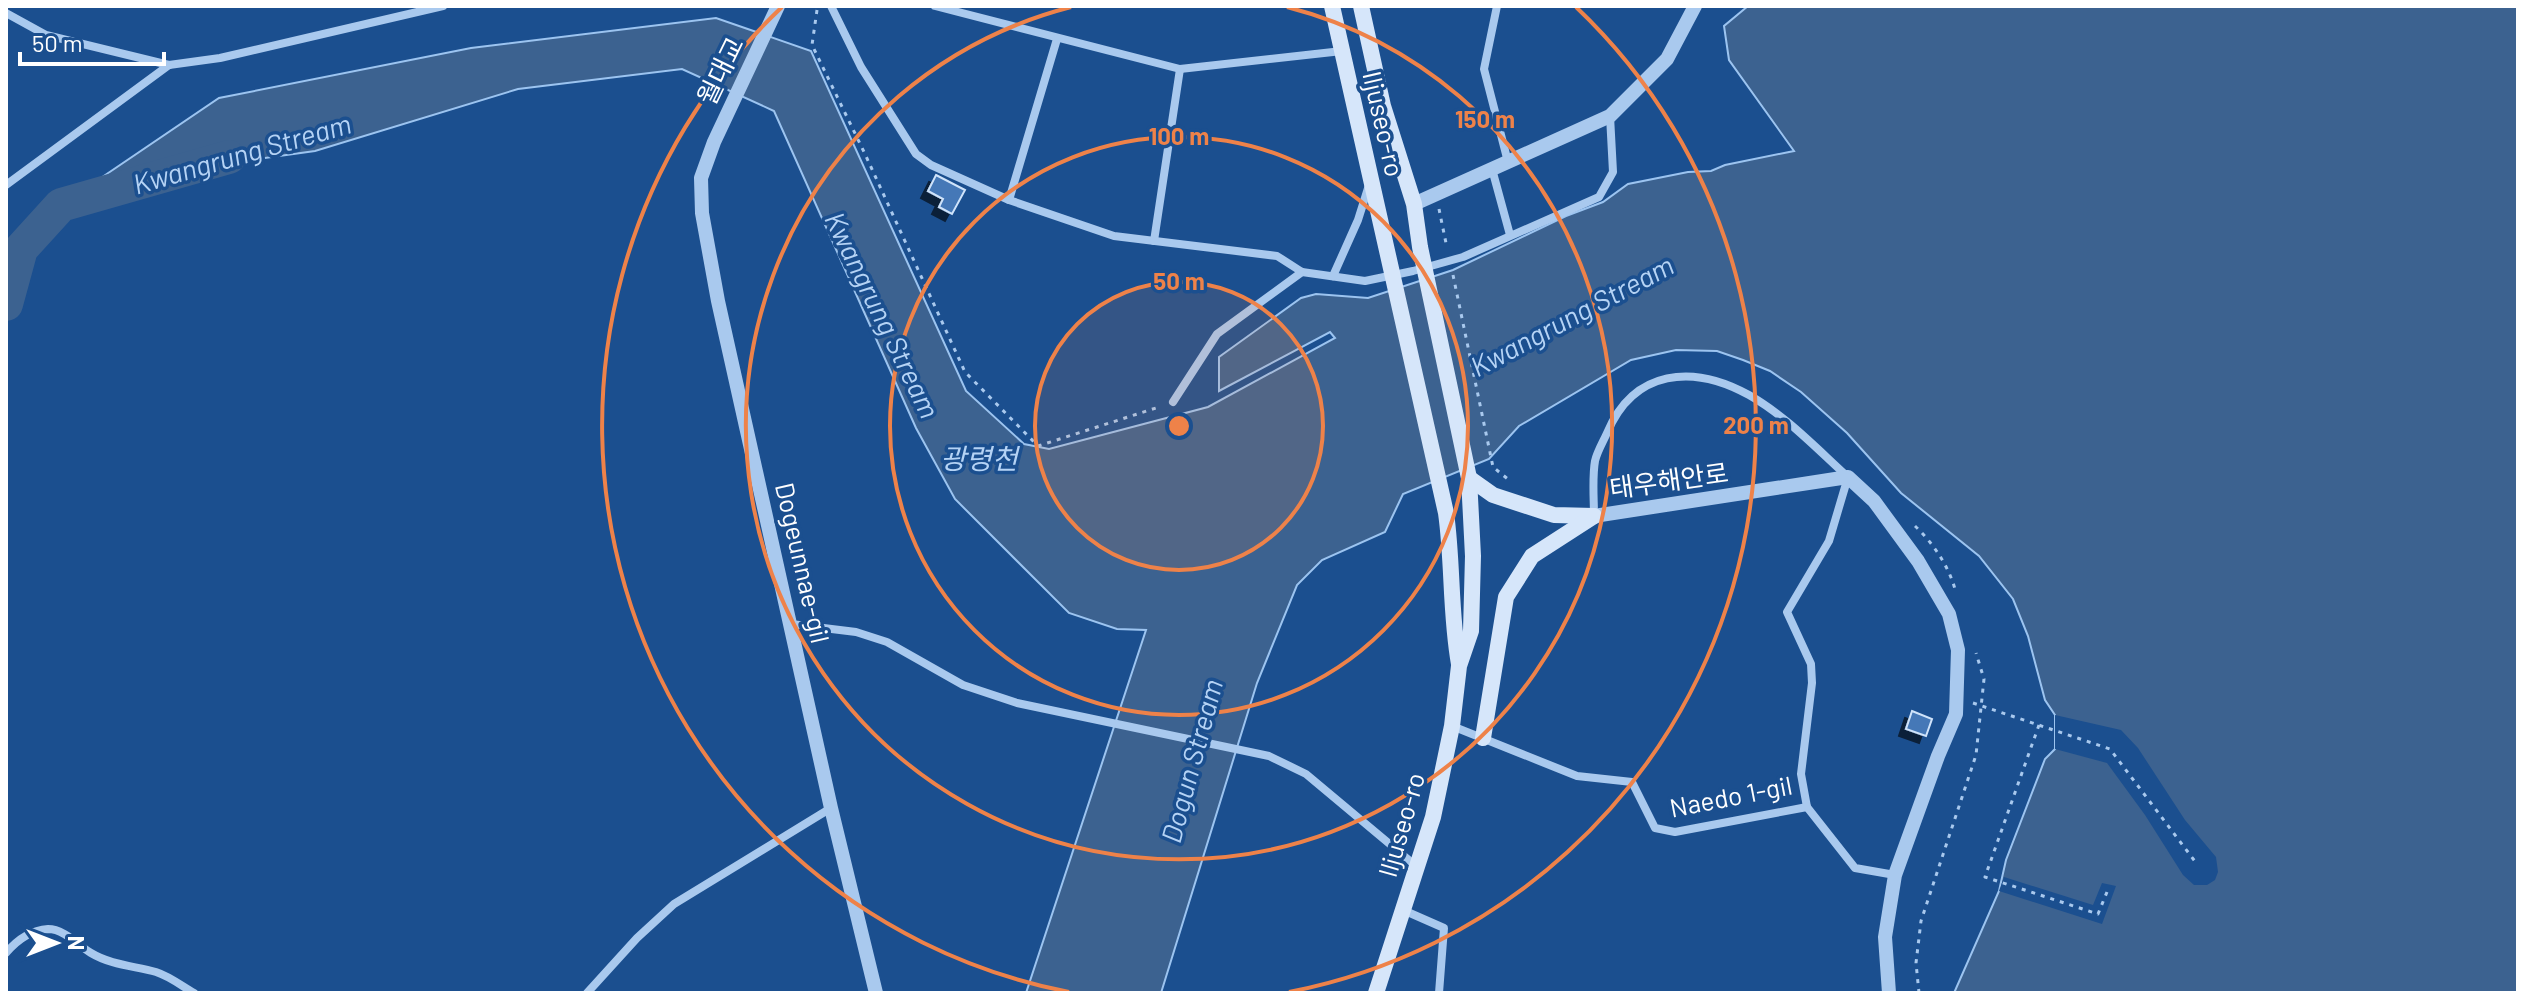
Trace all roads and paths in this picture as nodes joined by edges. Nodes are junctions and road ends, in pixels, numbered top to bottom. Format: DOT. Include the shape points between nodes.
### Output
graph roads {
  1 [pos="443,6"];
  2 [pos="818,6"];
  3 [pos="831,6"];
  4 [pos="935,6"];
  5 [pos="1332,6"];
  6 [pos="1361,6"];
  7 [pos="1497,6"];
  8 [pos="1695,6"];
  9 [pos="6,13"];
  10 [pos="775,13"];
  11 [pos="1057,39"];
  12 [pos="1342,51"];
  13 [pos="169,65"];
  14 [pos="1180,69"];
  15 [pos="1610,116"];
  16 [pos="714,142"];
  17 [pos="1508,162"];
  18 [pos="1492,169"];
  19 [pos="1371,181"];
  20 [pos="6,185"];
  21 [pos="1009,200"];
  22 [pos="1414,204"];
  23 [pos="1510,235"];
  24 [pos="1154,241"];
  25 [pos="1451,265"];
  26 [pos="1302,272"];
  27 [pos="1333,276"];
  28 [pos="1173,402"];
  29 [pos="1848,477"];
  30 [pos="1469,478"];
  31 [pos="1513,484"];
  32 [pos="1594,516"];
  33 [pos="1907,518"];
  34 [pos="1956,591"];
  35 [pos="791,624"];
  36 [pos="1975,650"];
  37 [pos="1459,666"];
  38 [pos="1958,698"];
  39 [pos="1981,706"];
  40 [pos="2039,725"];
  41 [pos="1452,726"];
  42 [pos="1483,738"];
  43 [pos="1807,807"];
  44 [pos="831,808"];
  45 [pos="2197,864"];
  46 [pos="1417,867"];
  47 [pos="1895,875"];
  48 [pos="2107,892"];
  49 [pos="1403,910"];
  50 [pos="6,953"];
  51 [pos="194,993"];
  52 [pos="587,993"];
  53 [pos="876,993"];
  54 [pos="1376,993"];
  55 [pos="1439,993"];
  56 [pos="1889,993"];
  57 [pos="1919,993"];
  1 -- 13 [label="street"];
  2 -- 28 [label="path" via="812,45 965,372 1038,446"];
  3 -- 21 [label="street" via="861,67 916,154"];
  4 -- 11 [label="street"];
  5 -- 12 [label="main road, Iljuseo-ro"];
  6 -- 22 [label="main road, Iljuseo-ro" via="1383,106"];
  7 -- 17 [label="street" via="1484,69"];
  8 -- 15 [label="street" via="1667,59"];
  9 -- 13 [label="street" via="46,35"];
  10 -- 16 [label="street, 월대교"];
  11 -- 14 [label="street"];
  11 -- 21 [label="street"];
  12 -- 14 [label="street"];
  12 -- 19 [label="main road, Iljuseo-ro"];
  13 -- 20 [label="street"];
  14 -- 24 [label="street"];
  15 -- 17 [label="street"];
  15 -- 23 [label="street" via="1613,172 1599,197"];
  16 -- 35 [label="street, Dogeunnae-gil" via="701,178 702,213"];
  17 -- 18 [label="street"];
  18 -- 22 [label="street"];
  18 -- 23 [label="street"];
  19 -- 27 [label="street"];
  19 -- 37 [label="main road, Iljuseo-ro" via="1446,513"];
  21 -- 24 [label="street" via="1114,236"];
  22 -- 30 [label="main road, Iljuseo-ro"];
  23 -- 27 [label="street" via="1463,257 1413,271 1365,281"];
  24 -- 26 [label="street" via="1277,256"];
  25 -- 31 [label="path" via="1493,467"];
  26 -- 27 [label="street"];
  26 -- 28 [label="street" via="1217,334"];
  29 -- 32 [label="street, 태우해안로"];
  29 -- 32 [label="street, 태우해안로" via="1789,422 1748,395 1706,378 1676,375 1646,383 1614,416 1595,460"];
  29 -- 38 [label="street, 태우해안로" via="1874,501 1949,614 1958,650"];
  29 -- 43 [label="street, Naedo 1-gil" via="1829,541 1787,612 1812,673 1801,774"];
  30 -- 32 [label="main road" via="1493,495 1554,515"];
  30 -- 37 [label="main road, Iljuseo-ro" via="1471,631"];
  32 -- 42 [label="main road" via="1532,556 1506,597"];
  33 -- 34 [label="path" via="1928,539"];
  35 -- 44 [label="street, Dogeunnae-gil"];
  35 -- 46 [label="street" via="856,632 887,642 963,685 1017,703 1269,756 1306,774"];
  36 -- 39 [label="path" via="1984,679"];
  37 -- 41 [label="main road, Iljuseo-ro"];
  38 -- 39 [label="path"];
  38 -- 47 [label="street, 태우해안로"];
  39 -- 40 [label="path"];
  39 -- 57 [label="path" via="1976,755 1921,921"];
  40 -- 45 [label="path" via="2110,749"];
  40 -- 48 [label="path" via="1985,877 2098,914"];
  41 -- 42 [label="street, Naedo 1-gil"];
  41 -- 46 [label="main road, Iljuseo-ro"];
  42 -- 43 [label="street, Naedo 1-gil" via="1577,776 1632,782 1655,828 1675,832"];
  43 -- 47 [label="street" via="1855,868"];
  44 -- 52 [label="street" via="674,904"];
  44 -- 53 [label="street, Dogeunnae-gil"];
  46 -- 49 [label="main road, Iljuseo-ro"];
  47 -- 56 [label="street, 태우해안로" via="1885,937"];
  49 -- 54 [label="main road, Iljuseo-ro"];
  49 -- 55 [label="street" via="1444,928"];
  50 -- 51 [label="street" via="34,931 52,929 92,954 160,973"];
}
